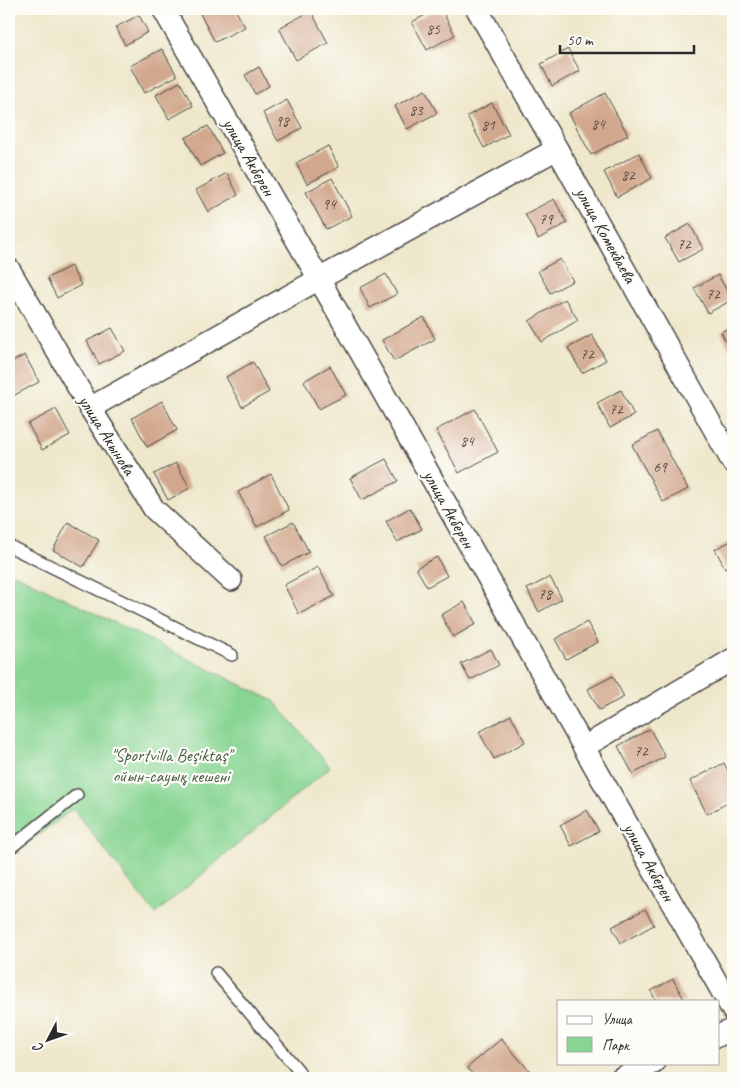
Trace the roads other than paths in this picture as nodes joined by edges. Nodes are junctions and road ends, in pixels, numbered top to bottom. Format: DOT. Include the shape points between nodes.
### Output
graph roads {
  1 [pos="163,9"];
  2 [pos="477,9"];
  3 [pos="558,149"];
  4 [pos="9,269"];
  5 [pos="319,279"];
  6 [pos="90,408"];
  7 [pos="733,463"];
  8 [pos="9,546"];
  9 [pos="231,580"];
  10 [pos="232,655"];
  11 [pos="733,659"];
  12 [pos="584,747"];
  13 [pos="77,794"];
  14 [pos="9,849"];
  15 [pos="216,973"];
  16 [pos="733,1012"];
  17 [pos="733,1029"];
  18 [pos="720,1035"];
  19 [pos="652,1064"];
  20 [pos="301,1078"];
  21 [pos="621,1078"];
  1 -- 5 [label="street, улица Акберен"];
  2 -- 3 [label="street, улица Комекбаева"];
  3 -- 5 [label="street"];
  3 -- 7 [label="street, улица Комекбаева"];
  4 -- 6 [label="street, улица Акынова"];
  5 -- 6 [label="street"];
  5 -- 12 [label="street, улица Акберен"];
  6 -- 9 [label="street, улица Акынова" via="154,509"];
  8 -- 10 [label="lane"];
  11 -- 12 [label="street"];
  12 -- 16 [label="street, улица Акберен"];
  13 -- 14 [label="lane"];
  15 -- 20 [label="lane" via="298,1070"];
  17 -- 18 [label="street"];
  19 -- 21 [label="street"];
}
